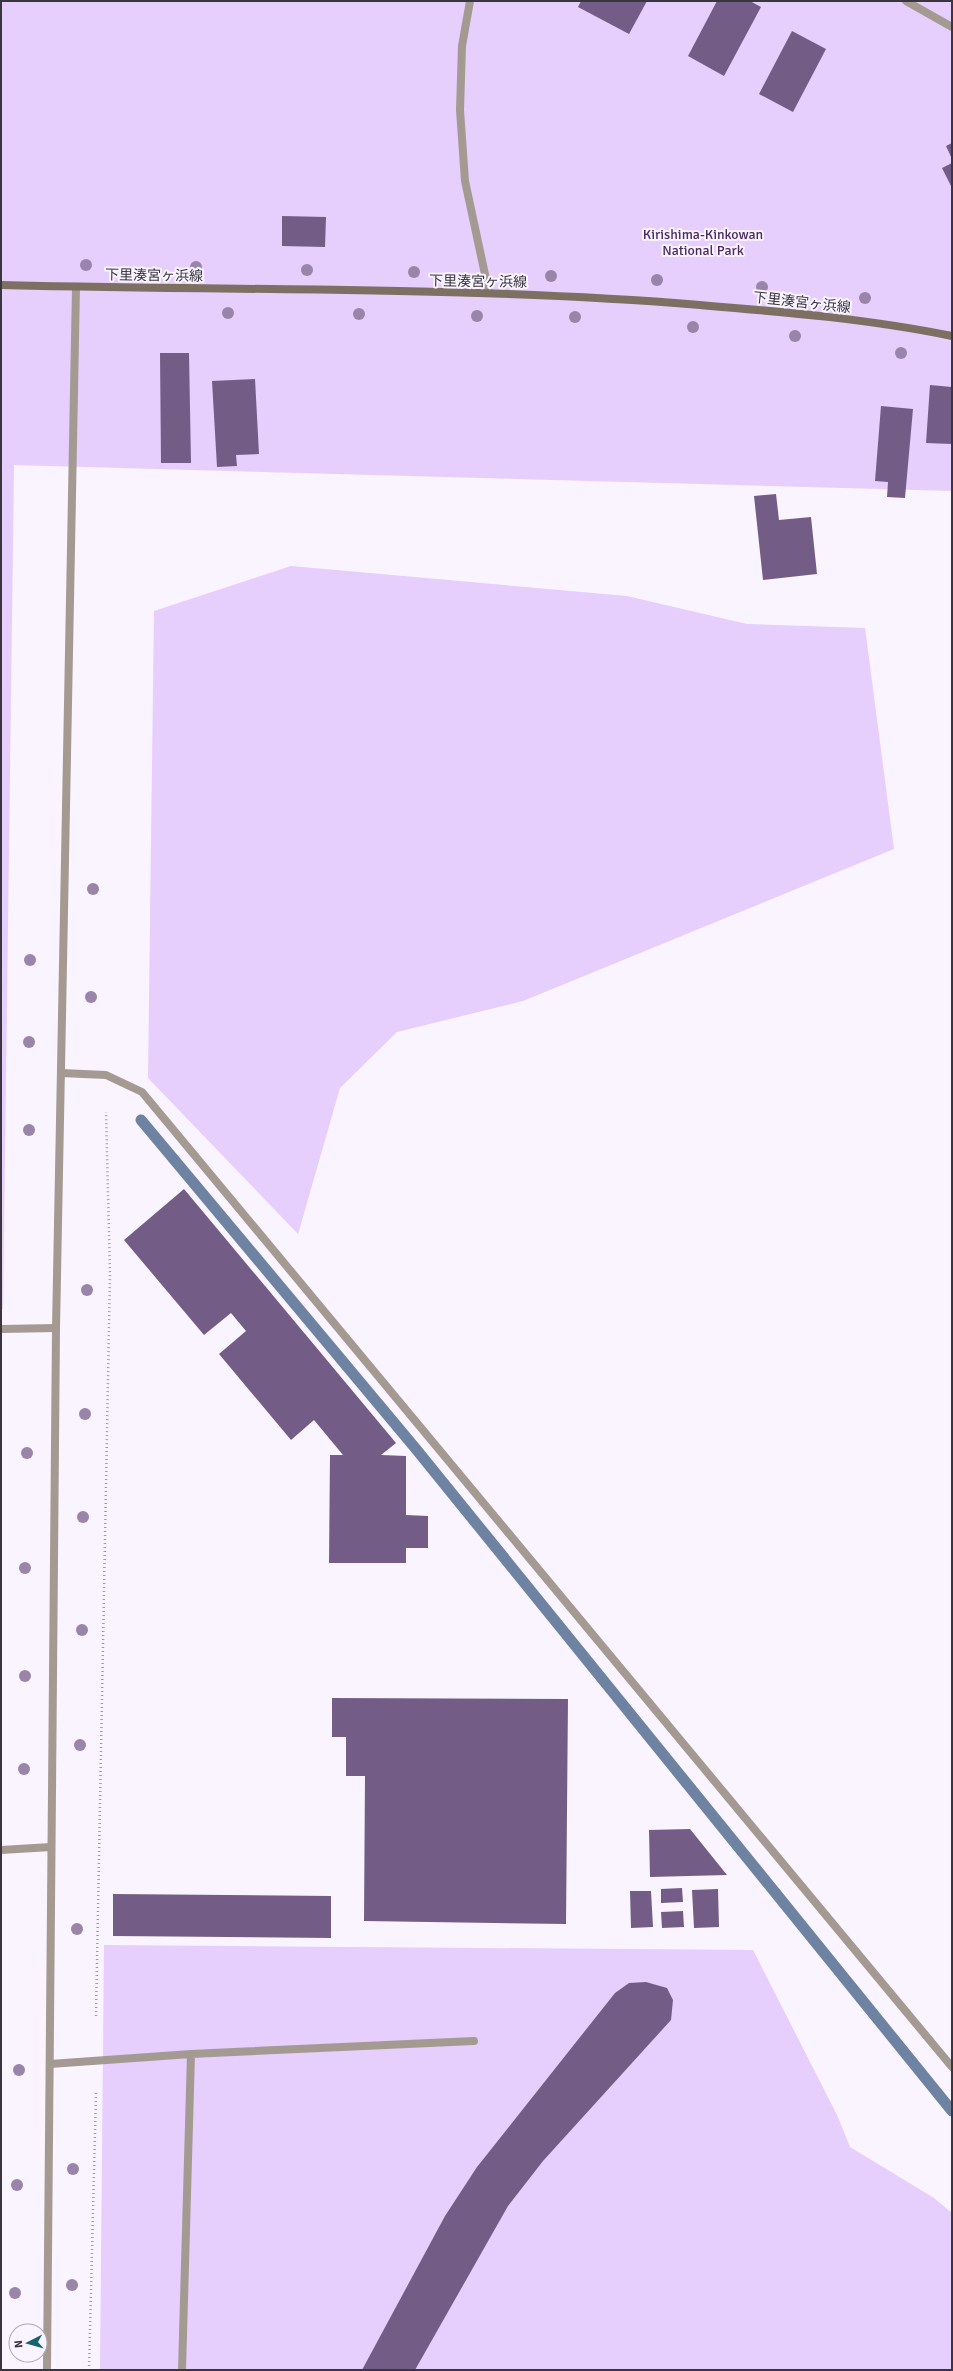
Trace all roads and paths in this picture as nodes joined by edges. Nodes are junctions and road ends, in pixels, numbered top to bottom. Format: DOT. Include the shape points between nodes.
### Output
graph roads {
  1 [pos="470,1"];
  2 [pos="906,1"];
  3 [pos="952,27"];
  4 [pos="1,285"];
  5 [pos="76,287"];
  6 [pos="489,293"];
  7 [pos="952,336"];
  8 [pos="61,1074"];
  9 [pos="106,1112"];
  10 [pos="56,1328"];
  11 [pos="1,1329"];
  12 [pos="52,1847"];
  13 [pos="1,1850"];
  14 [pos="96,2016"];
  15 [pos="474,2041"];
  16 [pos="191,2054"];
  17 [pos="50,2064"];
  18 [pos="952,2067"];
  19 [pos="96,2093"];
  20 [pos="47,2370"];
  21 [pos="89,2370"];
  22 [pos="182,2370"];
  1 -- 6 [label="street" via="462,46 460,110 465,181"];
  2 -- 3 [label="street"];
  4 -- 5 [label="main road, 下里湊宮ヶ浜線"];
  5 -- 6 [label="main road, 下里湊宮ヶ浜線"];
  5 -- 8 [label="street"];
  6 -- 7 [label="main road, 下里湊宮ヶ浜線" via="633,300 780,312 920,329"];
  8 -- 10 [label="street"];
  8 -- 18 [label="street" via="106,1075 142,1092"];
  9 -- 14 [label="path" via="110,1274"];
  10 -- 11 [label="street"];
  10 -- 12 [label="street"];
  12 -- 13 [label="street"];
  12 -- 17 [label="street"];
  15 -- 16 [label="street"];
  16 -- 17 [label="street"];
  16 -- 22 [label="street"];
  17 -- 20 [label="street"];
  19 -- 21 [label="path"];
}
